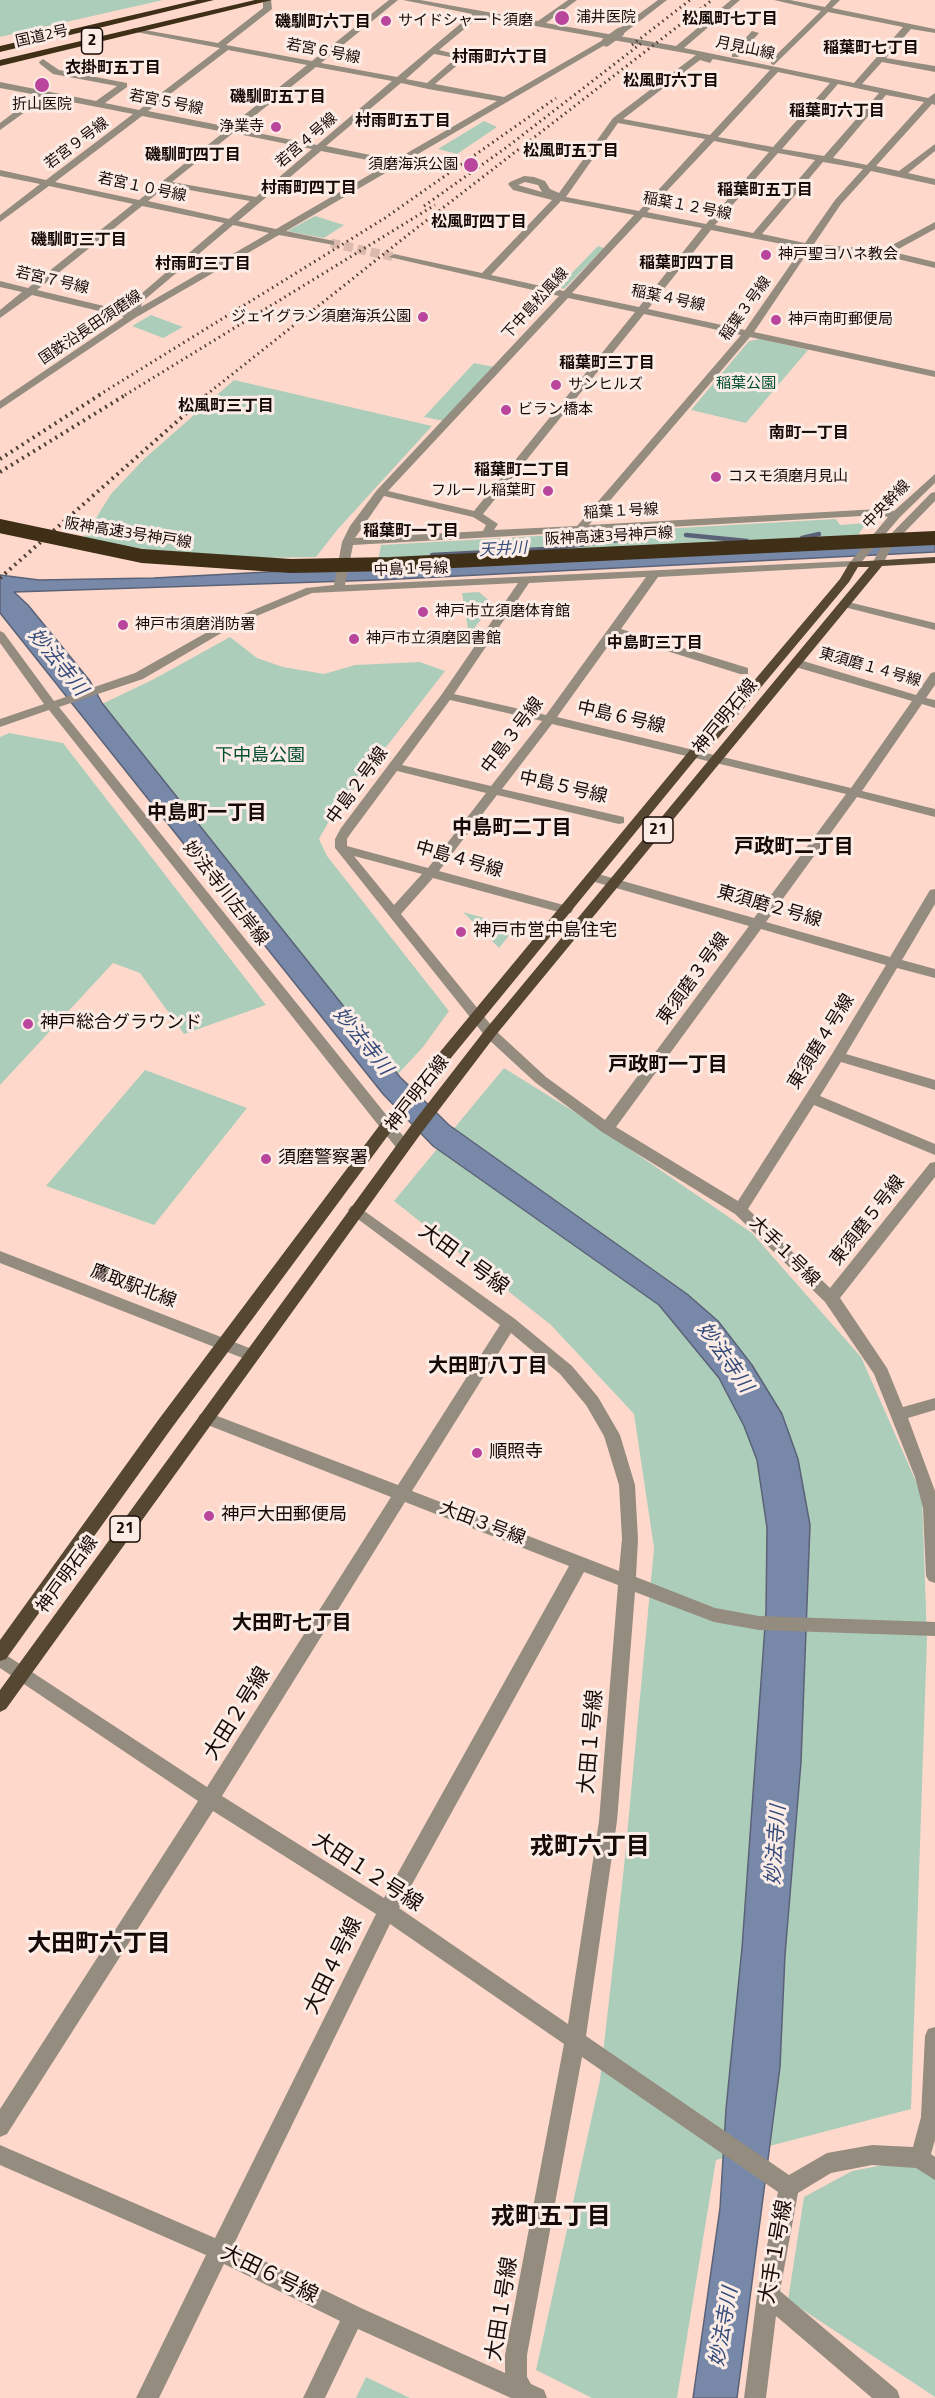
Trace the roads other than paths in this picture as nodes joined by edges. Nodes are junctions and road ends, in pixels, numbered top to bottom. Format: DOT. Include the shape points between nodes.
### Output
graph roads {
  1 [pos="209,0"];
  2 [pos="225,0"];
  3 [pos="267,0"];
  4 [pos="394,0"];
  5 [pos="407,0"];
  6 [pos="573,0"];
  7 [pos="663,0"];
  8 [pos="736,0"];
  9 [pos="778,0"];
  10 [pos="836,0"];
  11 [pos="824,10"];
  12 [pos="157,12"];
  13 [pos="478,13"];
  14 [pos="539,24"];
  15 [pos="909,26"];
  16 [pos="136,30"];
  17 [pos="935,31"];
  18 [pos="755,33"];
  19 [pos="223,47"];
  20 [pos="0,49"];
  21 [pos="678,49"];
  22 [pos="435,51"];
  23 [pos="735,55"];
  24 [pos="879,59"];
  25 [pos="43,62"];
  26 [pos="0,63"];
  27 [pos="315,63"];
  28 [pos="775,66"];
  29 [pos="935,69"];
  30 [pos="399,80"];
  31 [pos="836,81"];
  32 [pos="0,84"];
  33 [pos="428,86"];
  34 [pos="856,86"];
  35 [pos="884,92"];
  36 [pos="44,94"];
  37 [pos="504,100"];
  38 [pos="933,100"];
  39 [pos="98,104"];
  40 [pos="742,106"];
  41 [pos="142,112"];
  42 [pos="616,120"];
  43 [pos="0,128"];
  44 [pos="233,130"];
  45 [pos="712,139"];
  46 [pos="935,147"];
  47 [pos="320,148"];
  48 [pos="773,150"];
  49 [pos="824,159"];
  50 [pos="397,163"];
  51 [pos="871,168"];
  52 [pos="0,173"];
  53 [pos="901,174"];
  54 [pos="935,182"];
  55 [pos="165,183"];
  56 [pos="48,184"];
  57 [pos="560,197"];
  58 [pos="260,200"];
  59 [pos="139,202"];
  60 [pos="642,213"];
  61 [pos="0,219"];
  62 [pos="233,223"];
  63 [pos="935,225"];
  64 [pos="709,226"];
  65 [pos="277,232"];
  66 [pos="756,235"];
  67 [pos="331,243"];
  68 [pos="809,246"];
  69 [pos="885,253"];
  70 [pos="394,257"];
  71 [pos="935,265"];
  72 [pos="175,270"];
  73 [pos="486,275"];
  74 [pos="201,276"];
  75 [pos="0,284"];
  76 [pos="31,291"];
  77 [pos="566,292"];
  78 [pos="643,308"];
  79 [pos="0,315"];
  80 [pos="132,316"];
  81 [pos="749,332"];
  82 [pos="935,374"];
  83 [pos="2,403"];
  84 [pos="935,477"];
  85 [pos="381,492"];
  86 [pos="935,495"];
  87 [pos="929,506"];
  88 [pos="477,515"];
  89 [pos="896,515"];
  90 [pos="0,526"];
  91 [pos="579,530"];
  92 [pos="487,534"];
  93 [pos="0,538"];
  94 [pos="935,538"];
  95 [pos="348,542"];
  96 [pos="935,543"];
  97 [pos="858,559"];
  98 [pos="935,560"];
  99 [pos="879,562"];
  100 [pos="654,574"];
  101 [pos="341,578"];
  102 [pos="525,580"];
  103 [pos="844,604"];
  104 [pos="935,627"];
  105 [pos="613,630"];
  106 [pos="0,634"];
  107 [pos="796,663"];
  108 [pos="744,671"];
  109 [pos="935,676"];
  110 [pos="447,696"];
  111 [pos="919,700"];
  112 [pos="935,704"];
  113 [pos="52,706"];
  114 [pos="549,720"];
  115 [pos="0,723"];
  116 [pos="694,753"];
  117 [pos="718,758"];
  118 [pos="394,767"];
  119 [pos="494,790"];
  120 [pos="853,794"];
  121 [pos="935,813"];
  122 [pos="619,820"];
  123 [pos="341,848"];
  124 [pos="432,871"];
  125 [pos="593,877"];
  126 [pos="613,883"];
  127 [pos="935,893"];
  128 [pos="566,910"];
  129 [pos="394,914"];
  130 [pos="758,922"];
  131 [pos="894,962"];
  132 [pos="935,974"];
  133 [pos="477,1016"];
  134 [pos="490,1033"];
  135 [pos="837,1056"];
  136 [pos="935,1085"];
  137 [pos="811,1098"];
  138 [pos="387,1126"];
  139 [pos="607,1128"];
  140 [pos="403,1146"];
  141 [pos="935,1150"];
  142 [pos="935,1167"];
  143 [pos="356,1210"];
  144 [pos="740,1210"];
  145 [pos="0,1257"];
  146 [pos="831,1299"];
  147 [pos="509,1323"];
  148 [pos="225,1343"];
  149 [pos="251,1355"];
  150 [pos="935,1404"];
  151 [pos="899,1414"];
  152 [pos="206,1418"];
  153 [pos="929,1478"];
  154 [pos="403,1493"];
  155 [pos="580,1563"];
  156 [pos="935,1575"];
  157 [pos="627,1581"];
  158 [pos="935,1629"];
  159 [pos="0,1656"];
  160 [pos="22,1673"];
  161 [pos="0,1704"];
  162 [pos="210,1799"];
  163 [pos="387,1911"];
  164 [pos="935,2036"];
  165 [pos="576,2040"];
  166 [pos="0,2127"];
  167 [pos="0,2155"];
  168 [pos="927,2164"];
  169 [pos="789,2187"];
  170 [pos="220,2251"];
  171 [pos="768,2295"];
  172 [pos="353,2316"];
  173 [pos="529,2394"];
  174 [pos="147,2398"];
  175 [pos="314,2398"];
  176 [pos="755,2398"];
  177 [pos="889,2398"];
  1 -- 12 [label="highway, 国道2号 / 2"];
  2 -- 12 [label="highway, 2"];
  3 -- 16 [label="highway, 国道2号 / 2"];
  3 -- 19 [label="street, 若宮９号線" via="269,7"];
  4 -- 27 [label="street"];
  5 -- 13 [label="street, 月見山線"];
  6 -- 14 [label="street"];
  7 -- 37 [label="street, 国鉄沿長田須磨線, bridge" via="606,42"];
  8 -- 21 [label="street"];
  9 -- 11 [label="street"];
  10 -- 11 [label="street, 下中島松風線"];
  11 -- 15 [label="street"];
  11 -- 28 [label="street, 下中島松風線"];
  12 -- 20 [label="highway, 国道2号 / 2"];
  13 -- 14 [label="street, 月見山線"];
  13 -- 22 [label="street, 若宮４号線"];
  14 -- 21 [label="street, 月見山線"];
  15 -- 17 [label="street"];
  15 -- 24 [label="street"];
  16 -- 19 [label="street, 若宮６号線"];
  16 -- 26 [label="highway, 国道2号 / 2"];
  18 -- 23 [label="street"];
  19 -- 27 [label="street, 若宮６号線"];
  19 -- 41 [label="street, 若宮９号線"];
  21 -- 28 [label="street, 月見山線"];
  22 -- 30 [label="street, 若宮４号線"];
  22 -- 33 [label="street" via="463,57"];
  24 -- 29 [label="street"];
  24 -- 34 [label="street"];
  25 -- 39 [label="street" via="56,72 124,85"];
  27 -- 30 [label="street, 若宮６号線"];
  27 -- 44 [label="street"];
  28 -- 31 [label="street, 月見山線"];
  28 -- 40 [label="street, 下中島松風線"];
  30 -- 33 [label="street, 若宮６号線"];
  30 -- 47 [label="street, 若宮４号線"];
  31 -- 34 [label="street, 月見山線"];
  31 -- 48 [label="street"];
  32 -- 36 [label="street, 若宮５号線"];
  33 -- 37 [label="street, 若宮６号線"];
  34 -- 35 [label="street, 月見山線"];
  35 -- 38 [label="street, 月見山線"];
  35 -- 49 [label="street"];
  36 -- 39 [label="street, 若宮５号線"];
  36 -- 43 [label="street"];
  37 -- 50 [label="street, 国鉄沿長田須磨線"];
  38 -- 51 [label="street, 稲葉３号線"];
  39 -- 41 [label="street, 若宮５号線"];
  40 -- 42 [label="street" via="737,101 760,74 754,69 698,57"];
  40 -- 45 [label="street, 下中島松風線"];
  41 -- 44 [label="street, 若宮５号線"];
  41 -- 56 [label="street, 若宮９号線"];
  42 -- 45 [label="street"];
  42 -- 57 [label="street"];
  44 -- 47 [label="street, 若宮５号線"];
  44 -- 55 [label="street"];
  45 -- 48 [label="street"];
  45 -- 60 [label="street, 下中島松風線"];
  46 -- 53 [label="street"];
  47 -- 50 [label="street, 若宮５号線"];
  47 -- 58 [label="street, 若宮４号線"];
  48 -- 49 [label="street"];
  48 -- 64 [label="street"];
  49 -- 51 [label="street"];
  49 -- 66 [label="street"];
  50 -- 65 [label="street, 国鉄沿長田須磨線"];
  51 -- 53 [label="street"];
  51 -- 68 [label="street, 稲葉３号線" via="838,202"];
  52 -- 56 [label="street, 若宮１０号線"];
  53 -- 54 [label="street"];
  55 -- 58 [label="street"];
  55 -- 59 [label="street"];
  56 -- 59 [label="street, 若宮１０号線"];
  56 -- 61 [label="street, 若宮９号線"];
  57 -- 60 [label="street, 稲葉１２号線"];
  57 -- 73 [label="street"];
  58 -- 62 [label="street, 若宮４号線"];
  59 -- 62 [label="street, 若宮１０号線"];
  59 -- 76 [label="street"];
  60 -- 64 [label="street, 稲葉１２号線"];
  60 -- 77 [label="street, 下中島松風線"];
  62 -- 65 [label="street, 若宮１０号線"];
  62 -- 72 [label="street, 若宮４号線"];
  63 -- 69 [label="street"];
  64 -- 66 [label="street, 稲葉１２号線"];
  64 -- 78 [label="street"];
  65 -- 67 [label="street"];
  65 -- 74 [label="street, 国鉄沿長田須磨線"];
  66 -- 68 [label="street, 稲葉１２号線"];
  68 -- 69 [label="street, 稲葉１２号線"];
  68 -- 81 [label="street, 稲葉３号線"];
  69 -- 71 [label="street, 稲葉１２号線"];
  70 -- 73 [label="street, 稲葉４号線"];
  72 -- 74 [label="street"];
  72 -- 80 [label="street, 若宮４号線" via="138,301"];
  73 -- 77 [label="street, 稲葉４号線"];
  74 -- 80 [label="street, 国鉄沿長田須磨線"];
  75 -- 76 [label="street, 若宮７号線"];
  76 -- 79 [label="street"];
  76 -- 80 [label="street, 若宮７号線"];
  77 -- 78 [label="street, 稲葉４号線"];
  77 -- 85 [label="street, 下中島松風線"];
  78 -- 81 [label="street, 稲葉４号線"];
  78 -- 88 [label="street"];
  80 -- 83 [label="street, 国鉄沿長田須磨線"];
  81 -- 82 [label="street, 稲葉４号線"];
  81 -- 91 [label="street, 稲葉３号線"];
  84 -- 89 [label="street, 中央幹線"];
  85 -- 88 [label="street"];
  85 -- 95 [label="street, 下中島松風線"];
  86 -- 87 [label="street, 中央幹線"];
  87 -- 99 [label="street, 中央幹線" via="888,543"];
  88 -- 92 [label="street" via="492,524"];
  89 -- 91 [label="street, 稲葉１号線" via="879,512"];
  89 -- 97 [label="street, 中央幹線"];
  90 -- 94 [label="highway, 阪神高速3号神戸線, bridge" via="142,555 291,566"];
  91 -- 92 [label="street, 稲葉１号線"];
  92 -- 95 [label="street, 稲葉１号線"];
  93 -- 96 [label="highway, 阪神高速3号神戸線" via="185,571 289,575"];
  95 -- 101 [label="street, 下中島松風線"];
  97 -- 99 [label="main road"];
  97 -- 100 [label="street, 中島１号線"];
  97 -- 116 [label="main road, 神戸明石線 / 21" via="845,580 707,744"];
  98 -- 99 [label="main road"];
  99 -- 103 [label="main road, 神戸明石線 / 21"];
  100 -- 102 [label="street, 中島１号線"];
  100 -- 105 [label="street, 中島３号線"];
  101 -- 102 [label="street, 中島１号線"];
  101 -- 113 [label="street, 中島１号線" via="231,623 147,673"];
  102 -- 110 [label="street, 中島２号線"];
  103 -- 104 [label="street"];
  103 -- 107 [label="main road, 神戸明石線 / 21"];
  105 -- 108 [label="street"];
  105 -- 114 [label="street, 中島３号線"];
  106 -- 113 [label="street, 妙法寺川左岸線"];
  107 -- 111 [label="street, 東須磨１４号線"];
  107 -- 117 [label="main road, 神戸明石線 / 21"];
  109 -- 111 [label="street, 東須磨３号線"];
  110 -- 114 [label="street, 中島６号線"];
  110 -- 118 [label="street, 中島２号線"];
  111 -- 112 [label="street, 東須磨１４号線"];
  111 -- 120 [label="street, 東須磨３号線"];
  113 -- 115 [label="street, 中島１号線"];
  113 -- 138 [label="street, 妙法寺川左岸線"];
  114 -- 116 [label="street, 中島６号線"];
  114 -- 119 [label="street, 中島３号線"];
  116 -- 117 [label="street, 中島６号線"];
  116 -- 125 [label="main road, 神戸明石線 / 21"];
  117 -- 120 [label="street, 中島６号線"];
  117 -- 126 [label="main road, 神戸明石線 / 21"];
  118 -- 119 [label="street, 中島５号線"];
  118 -- 123 [label="street, 中島２号線" via="346,831"];
  119 -- 122 [label="street, 中島５号線"];
  119 -- 124 [label="street, 中島３号線"];
  120 -- 121 [label="street, 中島６号線"];
  120 -- 130 [label="street, 東須磨３号線"];
  123 -- 124 [label="street, 中島４号線"];
  123 -- 129 [label="street, 中島２号線"];
  124 -- 128 [label="street, 中島４号線"];
  124 -- 129 [label="street, 中島３号線"];
  125 -- 126 [label="street, 東須磨２号線"];
  125 -- 128 [label="main road, 神戸明石線 / 21"];
  126 -- 130 [label="street, 東須磨２号線"];
  126 -- 134 [label="main road, 神戸明石線 / 21"];
  127 -- 131 [label="street, 東須磨４号線"];
  128 -- 133 [label="main road, 神戸明石線 / 21"];
  129 -- 133 [label="street, 中島２号線"];
  130 -- 131 [label="street, 東須磨２号線"];
  130 -- 139 [label="street, 東須磨３号線"];
  131 -- 132 [label="street, 東須磨２号線"];
  131 -- 135 [label="street, 東須磨４号線"];
  133 -- 134 [label="street, 中島２号線"];
  133 -- 138 [label="main road, 神戸明石線 / 21"];
  134 -- 139 [label="street, 大手１号線" via="542,1080"];
  134 -- 140 [label="main road, 神戸明石線 / 21"];
  135 -- 136 [label="street"];
  135 -- 137 [label="street, 東須磨４号線"];
  137 -- 141 [label="street"];
  137 -- 144 [label="street, 東須磨４号線"];
  138 -- 140 [label="street, 妙法寺川左岸線"];
  138 -- 148 [label="main road, 神戸明石線 / 21"];
  139 -- 144 [label="street, 大手１号線"];
  140 -- 143 [label="main road, 神戸明石線 / 21"];
  142 -- 146 [label="street, 東須磨５号線"];
  143 -- 147 [label="street, 大田１号線"];
  143 -- 149 [label="main road, 神戸明石線 / 21"];
  144 -- 146 [label="street, 大手１号線"];
  145 -- 148 [label="street, 鷹取駅北線"];
  146 -- 151 [label="street, 大手１号線" via="881,1372"];
  147 -- 154 [label="street, 大田２号線"];
  147 -- 157 [label="street, 大田１号線" via="576,1380 612,1435 630,1510"];
  148 -- 149 [label="street, 鷹取駅北線"];
  148 -- 159 [label="main road, 神戸明石線 / 21"];
  149 -- 152 [label="main road, 神戸明石線 / 21"];
  150 -- 151 [label="street"];
  151 -- 153 [label="street, 大手１号線"];
  152 -- 154 [label="street, 大田３号線"];
  152 -- 160 [label="main road, 神戸明石線 / 21"];
  153 -- 156 [label="street, 大手１号線"];
  154 -- 155 [label="street, 大田３号線"];
  154 -- 162 [label="street, 大田２号線"];
  155 -- 157 [label="street, 大田３号線"];
  155 -- 163 [label="street, 大田４号線"];
  157 -- 158 [label="street, 大田３号線" via="714,1615 759,1623"];
  157 -- 165 [label="street, 大田１号線" via="608,1821"];
  159 -- 160 [label="street, 大田１２号線"];
  160 -- 161 [label="main road, 神戸明石線 / 21"];
  160 -- 162 [label="street, 大田１２号線"];
  162 -- 163 [label="street, 大田１２号線"];
  162 -- 166 [label="street, 大田２号線"];
  163 -- 165 [label="street, 大田１２号線"];
  163 -- 170 [label="street, 大田４号線"];
  164 -- 168 [label="street, 大手１号線"];
  165 -- 169 [label="street, 大田１２号線"];
  165 -- 173 [label="street, 大田１号線" via="516,2355 516,2378"];
  167 -- 170 [label="street, 大田６号線"];
  168 -- 169 [label="street, 大手１号線" via="872,2156 827,2163"];
  169 -- 171 [label="street, 大手１号線"];
  170 -- 172 [label="street, 大田６号線"];
  170 -- 174 [label="street, 大田４号線"];
  171 -- 176 [label="street, 大手１号線"];
  171 -- 177 [label="street"];
  172 -- 173 [label="street, 大田６号線"];
  172 -- 175 [label="street"];
}
